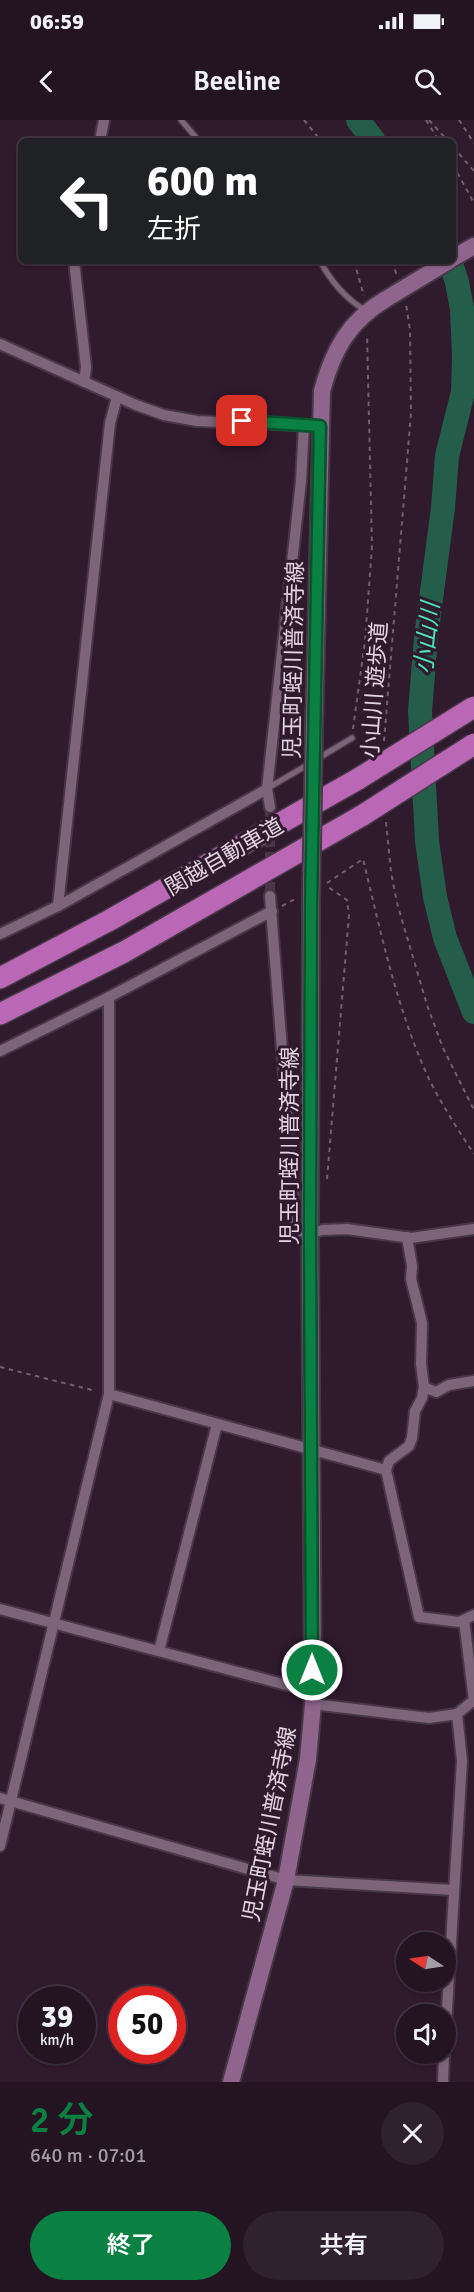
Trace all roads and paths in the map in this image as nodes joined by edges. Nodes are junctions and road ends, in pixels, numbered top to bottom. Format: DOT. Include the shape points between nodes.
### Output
graph roads {
  1 [pos="104,120"];
  2 [pos="181,120"];
  3 [pos="304,120"];
  4 [pos="428,120"];
  5 [pos="459,120"];
  6 [pos="101,138"];
  7 [pos="197,138"];
  8 [pos="319,138"];
  9 [pos="437,138"];
  10 [pos="445,138"];
  11 [pos="474,143"];
  12 [pos="456,150"];
  13 [pos="456,170"];
  14 [pos="474,171"];
  15 [pos="474,203"];
  16 [pos="474,246"];
  17 [pos="456,256"];
  18 [pos="74,264"];
  19 [pos="322,264"];
  20 [pos="355,264"];
  21 [pos="393,264"];
  22 [pos="444,264"];
  23 [pos="397,276"];
  24 [pos="404,298"];
  25 [pos="366,310"];
  26 [pos="0,344"];
  27 [pos="84,382"];
  28 [pos="117,397"];
  29 [pos="312,426"];
  30 [pos="474,707"];
  31 [pos="352,738"];
  32 [pos="474,744"];
  33 [pos="384,751"];
  34 [pos="267,789"];
  35 [pos="270,807"];
  36 [pos="386,818"];
  37 [pos="270,896"];
  38 [pos="307,900"];
  39 [pos="58,906"];
  40 [pos="272,911"];
  41 [pos="0,934"];
  42 [pos="0,978"];
  43 [pos="109,997"];
  44 [pos="0,1014"];
  45 [pos="0,1051"];
  46 [pos="474,1110"];
  47 [pos="474,1154"];
  48 [pos="326,1182"];
  49 [pos="474,1229"];
  50 [pos="310,1233"];
  51 [pos="407,1238"];
  52 [pos="0,1367"];
  53 [pos="474,1381"];
  54 [pos="424,1387"];
  55 [pos="109,1394"];
  56 [pos="218,1424"];
  57 [pos="311,1449"];
  58 [pos="386,1470"];
  59 [pos="0,1609"];
  60 [pos="469,1618"];
  61 [pos="54,1624"];
  62 [pos="159,1651"];
  63 [pos="313,1698"];
  64 [pos="474,1701"];
  65 [pos="457,1714"];
  66 [pos="0,1798"];
  67 [pos="12,1800"];
  68 [pos="0,1846"];
  69 [pos="286,1880"];
  70 [pos="453,1890"];
  71 [pos="447,2004"];
  72 [pos="443,2064"];
  73 [pos="231,2082"];
  74 [pos="442,2082"];
  1 -- 6 [label="street"];
  2 -- 7 [label="lane"];
  3 -- 8 [label="path"];
  4 -- 9 [label="path"];
  4 -- 10 [label="path"];
  5 -- 11 [label="path"];
  12 -- 14 [label="path"];
  13 -- 15 [label="path"];
  16 -- 17 [label="main road"];
  18 -- 27 [label="street" via="86,367"];
  19 -- 25 [label="lane" via="329,277"];
  20 -- 25 [label="path"];
  21 -- 23 [label="path"];
  22 -- 25 [label="main road, 児玉町蛭川普済寺線, bridge"];
  24 -- 33 [label="path, 小山川 遊歩道" via="410,330 411,413"];
  25 -- 29 [label="main road, 児玉町蛭川普済寺線" via="332,358"];
  25 -- 31 [label="path" via="372,547"];
  26 -- 27 [label="street"];
  27 -- 28 [label="street"];
  28 -- 29 [label="street" via="164,416 197,421"];
  28 -- 39 [label="street" via="110,423"];
  29 -- 34 [label="street" via="301,481"];
  29 -- 38 [label="main road, 児玉町蛭川普済寺線, bridge" via="314,729"];
  30 -- 42 [label="highway, 関越自動車道, bridge" via="358,779"];
  31 -- 34 [label="lane"];
  32 -- 44 [label="highway, 関越自動車道, bridge" via="363,815 124,952"];
  34 -- 35 [label="street"];
  34 -- 39 [label="street"];
  36 -- 46 [label="path" via="397,903 427,1005"];
  37 -- 40 [label="street"];
  38 -- 40 [label="path"];
  38 -- 50 [label="main road, 児玉町蛭川普済寺線"];
  39 -- 41 [label="street"];
  40 -- 43 [label="street"];
  40 -- 50 [label="street" via="296,1230"];
  43 -- 45 [label="street"];
  43 -- 55 [label="street"];
  47 -- 48 [label="path" via="429,1079 403,1010 363,859 324,884 347,900 350,915"];
  49 -- 51 [label="street"];
  50 -- 51 [label="street" via="347,1229"];
  50 -- 57 [label="main road, 児玉町蛭川普済寺線"];
  51 -- 54 [label="street" via="411,1279 422,1323"];
  52 -- 55 [label="path"];
  53 -- 54 [label="street" via="449,1385 436,1392"];
  54 -- 58 [label="street" via="409,1446 393,1456"];
  55 -- 56 [label="street"];
  55 -- 61 [label="street"];
  56 -- 57 [label="street"];
  56 -- 62 [label="street"];
  57 -- 58 [label="street"];
  57 -- 63 [label="main road, 児玉町蛭川普済寺線"];
  58 -- 60 [label="street" via="418,1617 459,1623"];
  59 -- 61 [label="street"];
  60 -- 64 [label="street"];
  61 -- 62 [label="street"];
  61 -- 67 [label="street"];
  62 -- 63 [label="street"];
  63 -- 65 [label="street" via="429,1718"];
  63 -- 69 [label="main road, 児玉町蛭川普済寺線" via="308,1759"];
  64 -- 65 [label="street"];
  65 -- 70 [label="street" via="462,1761"];
  66 -- 67 [label="street"];
  67 -- 68 [label="street"];
  67 -- 69 [label="street"];
  69 -- 70 [label="street"];
  69 -- 73 [label="main road, 児玉町蛭川普済寺線"];
  70 -- 71 [label="street"];
  72 -- 74 [label="street"];
}
